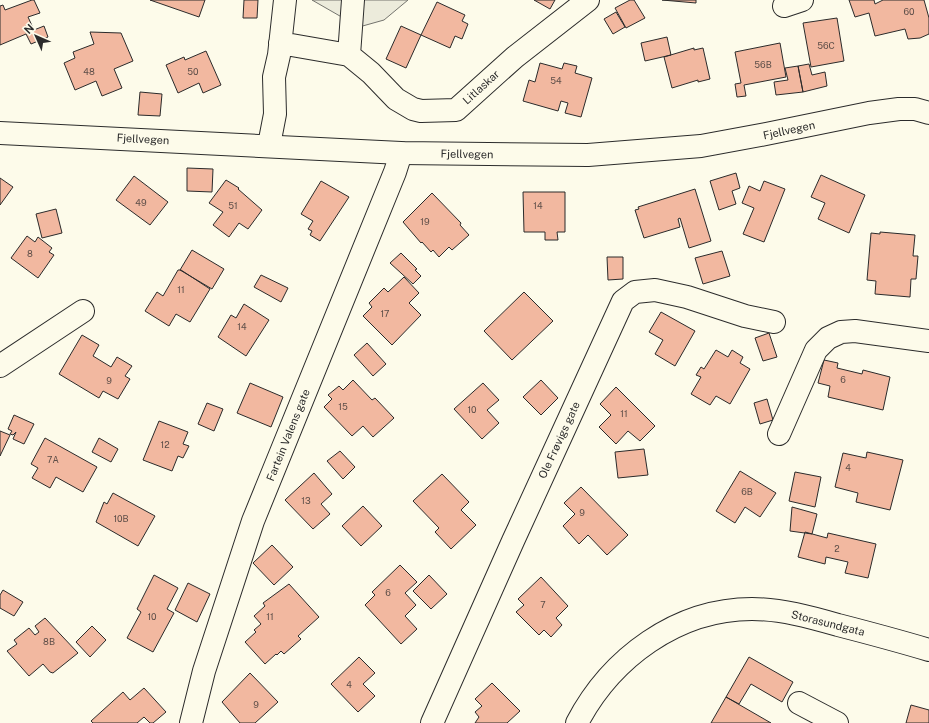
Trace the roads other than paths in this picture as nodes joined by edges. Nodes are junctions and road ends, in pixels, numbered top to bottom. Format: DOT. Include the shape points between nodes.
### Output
graph roads {
  1 [pos="285,0"];
  2 [pos="353,0"];
  3 [pos="588,0"];
  4 [pos="280,43"];
  5 [pos="349,56"];
  6 [pos="929,113"];
  7 [pos="0,133"];
  8 [pos="269,145"];
  9 [pos="401,152"];
  10 [pos="83,311"];
  11 [pos="774,322"];
  12 [pos="929,341"];
  13 [pos="0,366"];
  14 [pos="779,434"];
  15 [pos="929,650"];
  16 [pos="798,703"];
  17 [pos="191,723"];
  18 [pos="432,723"];
  19 [pos="577,723"];
  20 [pos="836,723"];
  1 -- 4 [label="street"];
  2 -- 5 [label="street"];
  3 -- 5 [label="street, Litlaskar" via="514,57 456,110 421,111 409,107 396,99"];
  4 -- 5 [label="street"];
  4 -- 8 [label="street" via="274,77 275,114"];
  6 -- 9 [label="street, Fjellvegen" via="899,109 701,146 588,155"];
  7 -- 8 [label="street, Fjellvegen"];
  8 -- 9 [label="street, Fjellvegen"];
  9 -- 17 [label="street, Fartein Valens gate" via="253,521 204,671"];
  10 -- 13 [label="street"];
  11 -- 18 [label="street, Ole Frøvigs gate" via="655,290 635,292 623,301"];
  12 -- 14 [label="street" via="855,331 841,332 828,338 816,350"];
  15 -- 19 [label="street, Storasundgata" via="796,613 752,609 711,613 674,626 642,646 598,688"];
  16 -- 20 [label="street"];
}
